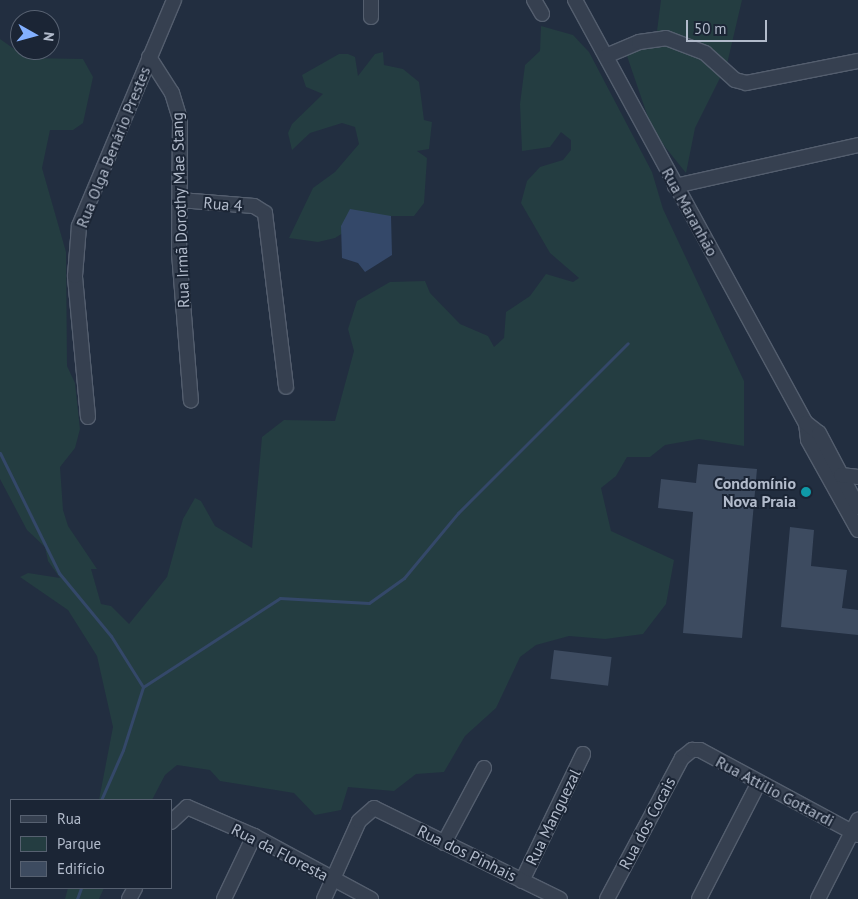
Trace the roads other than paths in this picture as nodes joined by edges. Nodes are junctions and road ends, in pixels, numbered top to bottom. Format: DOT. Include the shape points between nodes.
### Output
graph roads {
  1 [pos="174,0"];
  2 [pos="371,0"];
  3 [pos="534,0"];
  4 [pos="575,0"];
  5 [pos="542,14"];
  6 [pos="371,17"];
  7 [pos="149,56"];
  8 [pos="606,56"];
  9 [pos="858,60"];
  10 [pos="858,145"];
  11 [pos="675,186"];
  12 [pos="180,200"];
  13 [pos="286,386"];
  14 [pos="192,401"];
  15 [pos="88,417"];
  16 [pos="845,481"];
  17 [pos="858,507"];
  18 [pos="858,530"];
  19 [pos="692,750"];
  20 [pos="583,754"];
  21 [pos="484,768"];
  22 [pos="758,784"];
  23 [pos="172,821"];
  24 [pos="856,829"];
  25 [pos="254,836"];
  26 [pos="444,843"];
  27 [pos="334,880"];
  28 [pos="522,881"];
  29 [pos="224,899"];
  30 [pos="324,899"];
  31 [pos="371,899"];
  32 [pos="560,899"];
  33 [pos="607,899"];
  34 [pos="699,899"];
  35 [pos="818,899"];
  1 -- 7 [label="street, Rua Olga Benário Prestes"];
  2 -- 6 [label="street"];
  3 -- 5 [label="street"];
  4 -- 8 [label="street, Rua Maranhão"];
  7 -- 12 [label="street, Rua Irmã Dorothy Mae Stang" via="177,105"];
  7 -- 15 [label="street, Rua Olga Benário Prestes" via="88,200 75,245"];
  8 -- 9 [label="street" via="638,42 666,38 705,53 735,80 746,83"];
  8 -- 11 [label="street, Rua Maranhão"];
  10 -- 11 [label="street"];
  11 -- 16 [label="street, Rua Maranhão" via="806,423 819,434"];
  12 -- 13 [label="street, Rua 4" via="254,206 265,213"];
  12 -- 14 [label="street, Rua Irmã Dorothy Mae Stang" via="179,253"];
  16 -- 17 [label="street, Rua Maranhão"];
  16 -- 18 [label="street, Rua Maranhão"];
  19 -- 22 [label="street, Rua Attílio Gottardi" via="700,750"];
  19 -- 33 [label="street, Rua dos Cocais" via="682,758"];
  20 -- 28 [label="street, Rua Manguezal"];
  21 -- 26 [label="street"];
  22 -- 24 [label="street, Rua Attílio Gottardi"];
  22 -- 34 [label="street"];
  23 -- 25 [label="street, Rua da Floresta" via="187,807"];
  24 -- 35 [label="street"];
  25 -- 27 [label="street, Rua da Floresta"];
  25 -- 29 [label="street"];
  26 -- 27 [label="street, Rua dos Pinhais" via="374,808 359,821"];
  26 -- 28 [label="street, Rua dos Pinhais"];
  27 -- 30 [label="street"];
  27 -- 31 [label="street, Rua da Floresta"];
  28 -- 32 [label="street, Rua dos Pinhais"];
}
